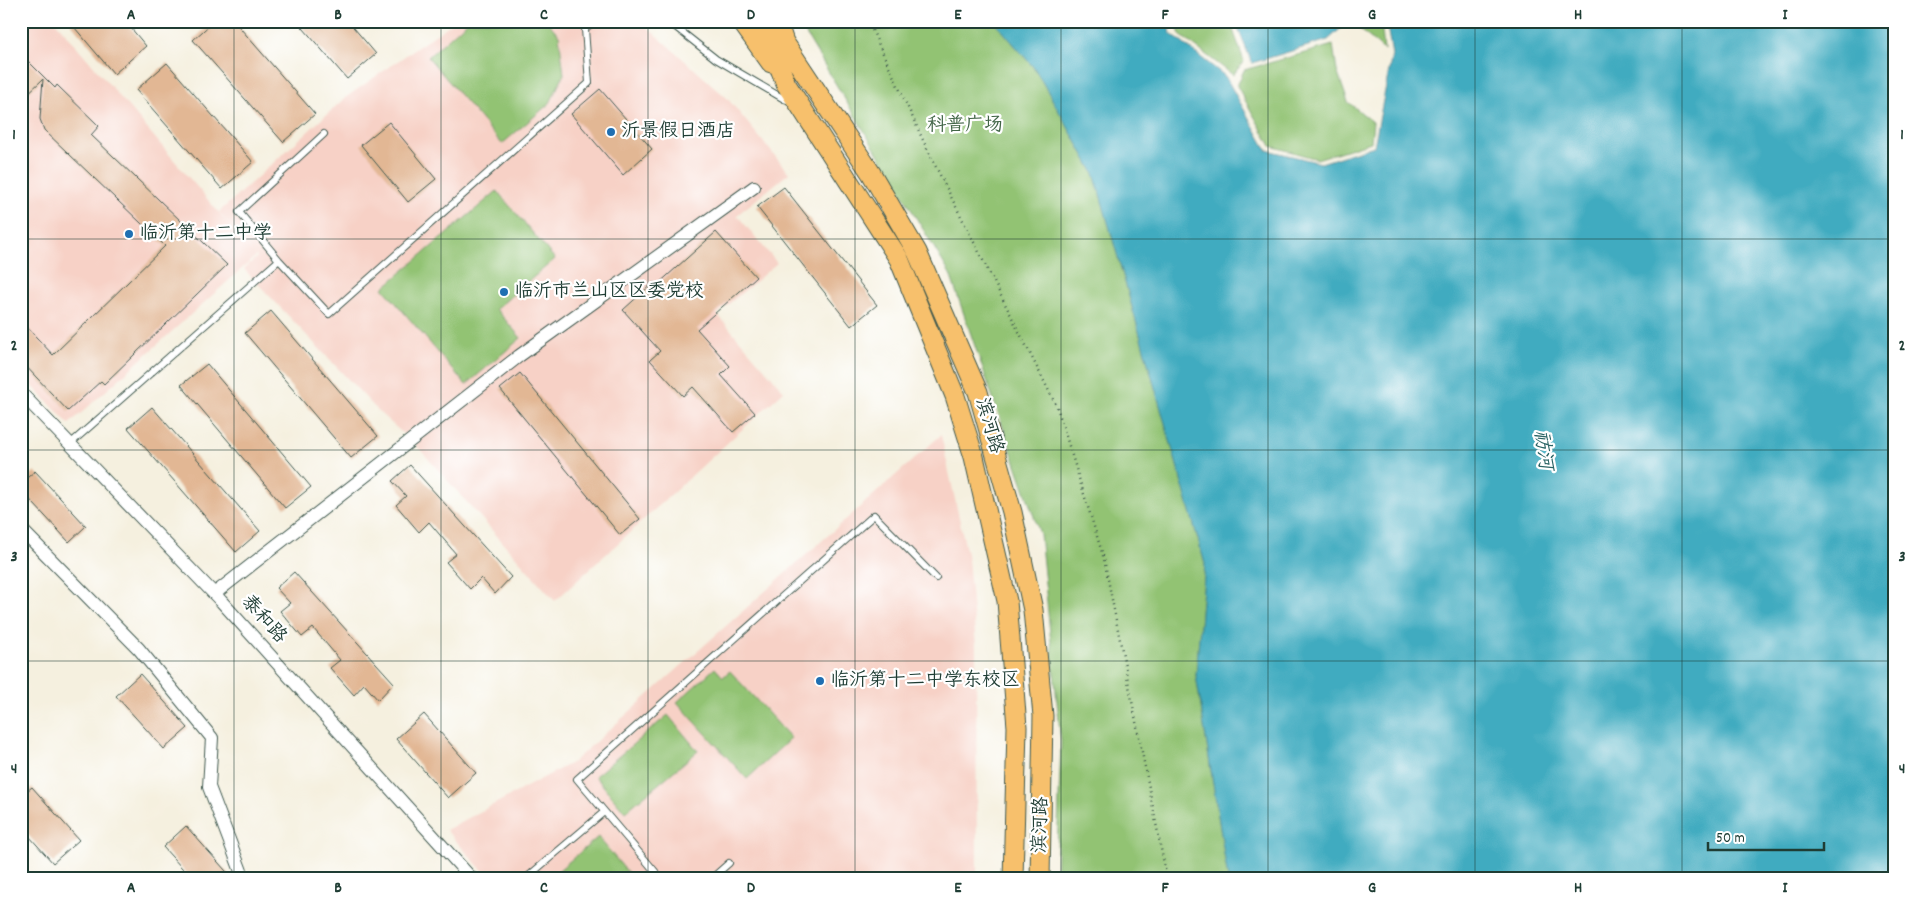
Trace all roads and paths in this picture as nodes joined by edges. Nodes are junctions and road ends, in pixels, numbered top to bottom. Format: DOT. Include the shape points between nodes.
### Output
graph roads {
  1 [pos="594,21"];
  2 [pos="668,21"];
  3 [pos="741,21"];
  4 [pos="762,21"];
  5 [pos="777,21"];
  6 [pos="868,21"];
  7 [pos="786,84"];
  8 [pos="800,104"];
  9 [pos="324,134"];
  10 [pos="754,186"];
  11 [pos="279,260"];
  12 [pos="21,393"];
  13 [pos="70,444"];
  14 [pos="21,529"];
  15 [pos="936,578"];
  16 [pos="214,594"];
  17 [pos="604,812"];
  18 [pos="729,862"];
  19 [pos="244,879"];
  20 [pos="472,879"];
  21 [pos="525,879"];
  22 [pos="659,879"];
  23 [pos="711,879"];
  24 [pos="1013,879"];
  25 [pos="1040,879"];
  26 [pos="1167,879"];
  1 -- 11 [label="lane" via="585,29 589,83 329,314"];
  2 -- 8 [label="lane" via="716,59 784,99"];
  3 -- 7 [label="main road"];
  4 -- 7 [label="main road, 滨河路"];
  5 -- 25 [label="main road, 滨河路" via="784,42 871,173 917,252 978,392 1012,512 1033,610 1043,716"];
  6 -- 26 [label="path" via="930,155 1057,407 1104,559"];
  7 -- 8 [label="main road, 滨河路"];
  8 -- 24 [label="main road, 滨河路" via="899,259 955,396 974,457 1007,601 1017,727"];
  9 -- 11 [label="lane" via="239,212"];
  10 -- 16 [label="street" via="520,356"];
  11 -- 13 [label="lane"];
  12 -- 13 [label="street, 泰和路"];
  13 -- 16 [label="street, 泰和路"];
  14 -- 19 [label="street" via="139,649 212,738 209,788"];
  15 -- 17 [label="lane" via="874,515 577,779"];
  16 -- 20 [label="street, 泰和路"];
  17 -- 21 [label="lane"];
  17 -- 22 [label="lane"];
  18 -- 23 [label="lane"];
}
